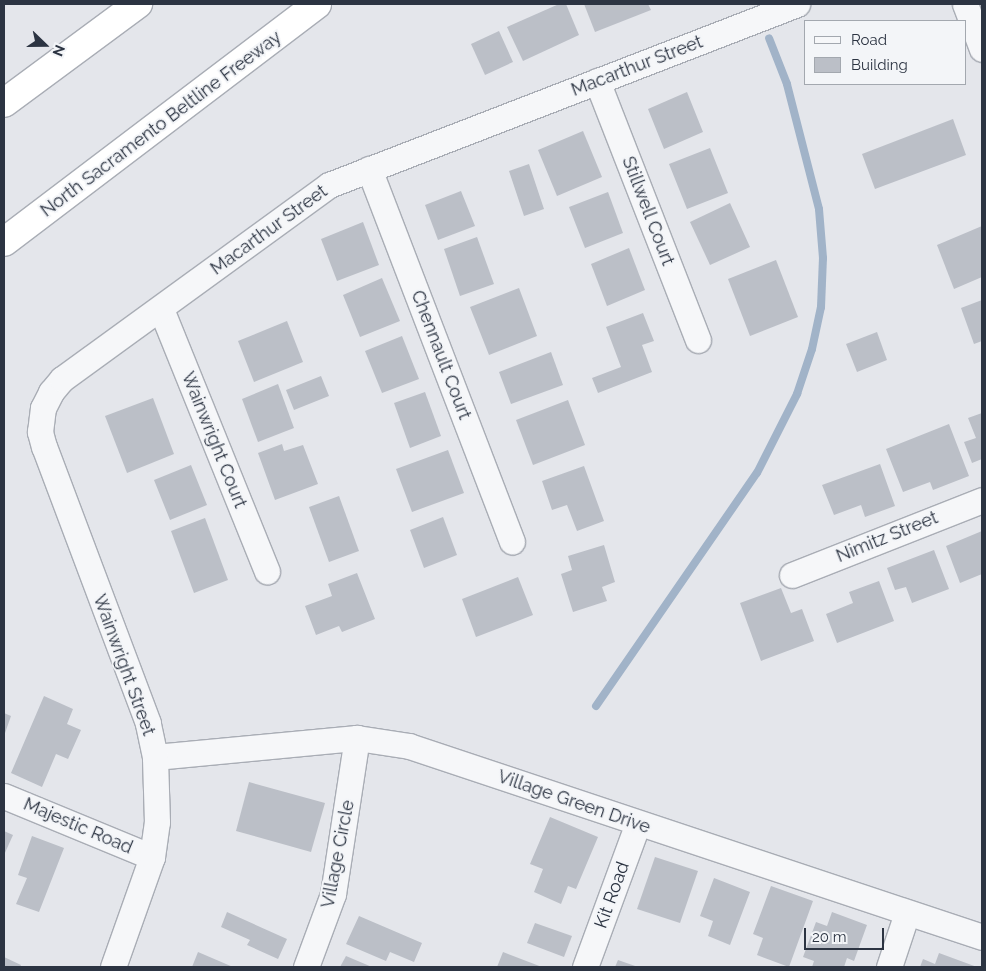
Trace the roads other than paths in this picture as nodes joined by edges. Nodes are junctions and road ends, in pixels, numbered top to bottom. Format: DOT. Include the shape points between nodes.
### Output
graph roads {
  1 [pos="138,4"];
  2 [pos="317,4"];
  3 [pos="798,4"];
  4 [pos="965,4"];
  5 [pos="982,49"];
  6 [pos="597,81"];
  7 [pos="4,103"];
  8 [pos="369,169"];
  9 [pos="4,242"];
  10 [pos="161,309"];
  11 [pos="698,340"];
  12 [pos="982,500"];
  13 [pos="512,541"];
  14 [pos="88,566"];
  15 [pos="267,571"];
  16 [pos="792,575"];
  17 [pos="357,738"];
  18 [pos="155,757"];
  19 [pos="4,796"];
  20 [pos="638,823"];
  21 [pos="152,857"];
  22 [pos="907,913"];
  23 [pos="982,937"];
  24 [pos="113,967"];
  25 [pos="306,967"];
  26 [pos="586,967"];
  27 [pos="889,967"];
  1 -- 7 [label="highway"];
  2 -- 9 [label="highway, North Sacramento Beltline Freeway"];
  3 -- 6 [label="street, Macarthur Street"];
  4 -- 5 [label="street"];
  6 -- 8 [label="street, Macarthur Street"];
  6 -- 11 [label="street, Stillwell Court"];
  8 -- 10 [label="street, Macarthur Street" via="329,185"];
  8 -- 13 [label="street, Chennault Court"];
  10 -- 14 [label="street, Macarthur Street" via="62,379 43,408 40,432 44,447"];
  10 -- 15 [label="street, Wainwright Court"];
  12 -- 16 [label="street, Nimitz Street"];
  14 -- 18 [label="street, Wainwright Street" via="148,723"];
  17 -- 18 [label="street, Village Green Drive"];
  17 -- 20 [label="street, Village Green Drive" via="409,746"];
  17 -- 25 [label="street, Village Circle" via="333,894"];
  18 -- 21 [label="street, Wainwright Street" via="157,822"];
  19 -- 21 [label="street, Majestic Road"];
  20 -- 22 [label="street, Village Green Drive"];
  20 -- 26 [label="street, Kit Road"];
  21 -- 24 [label="street, Wainwright Street"];
  22 -- 23 [label="street, Village Green Drive"];
  22 -- 27 [label="street"];
}
